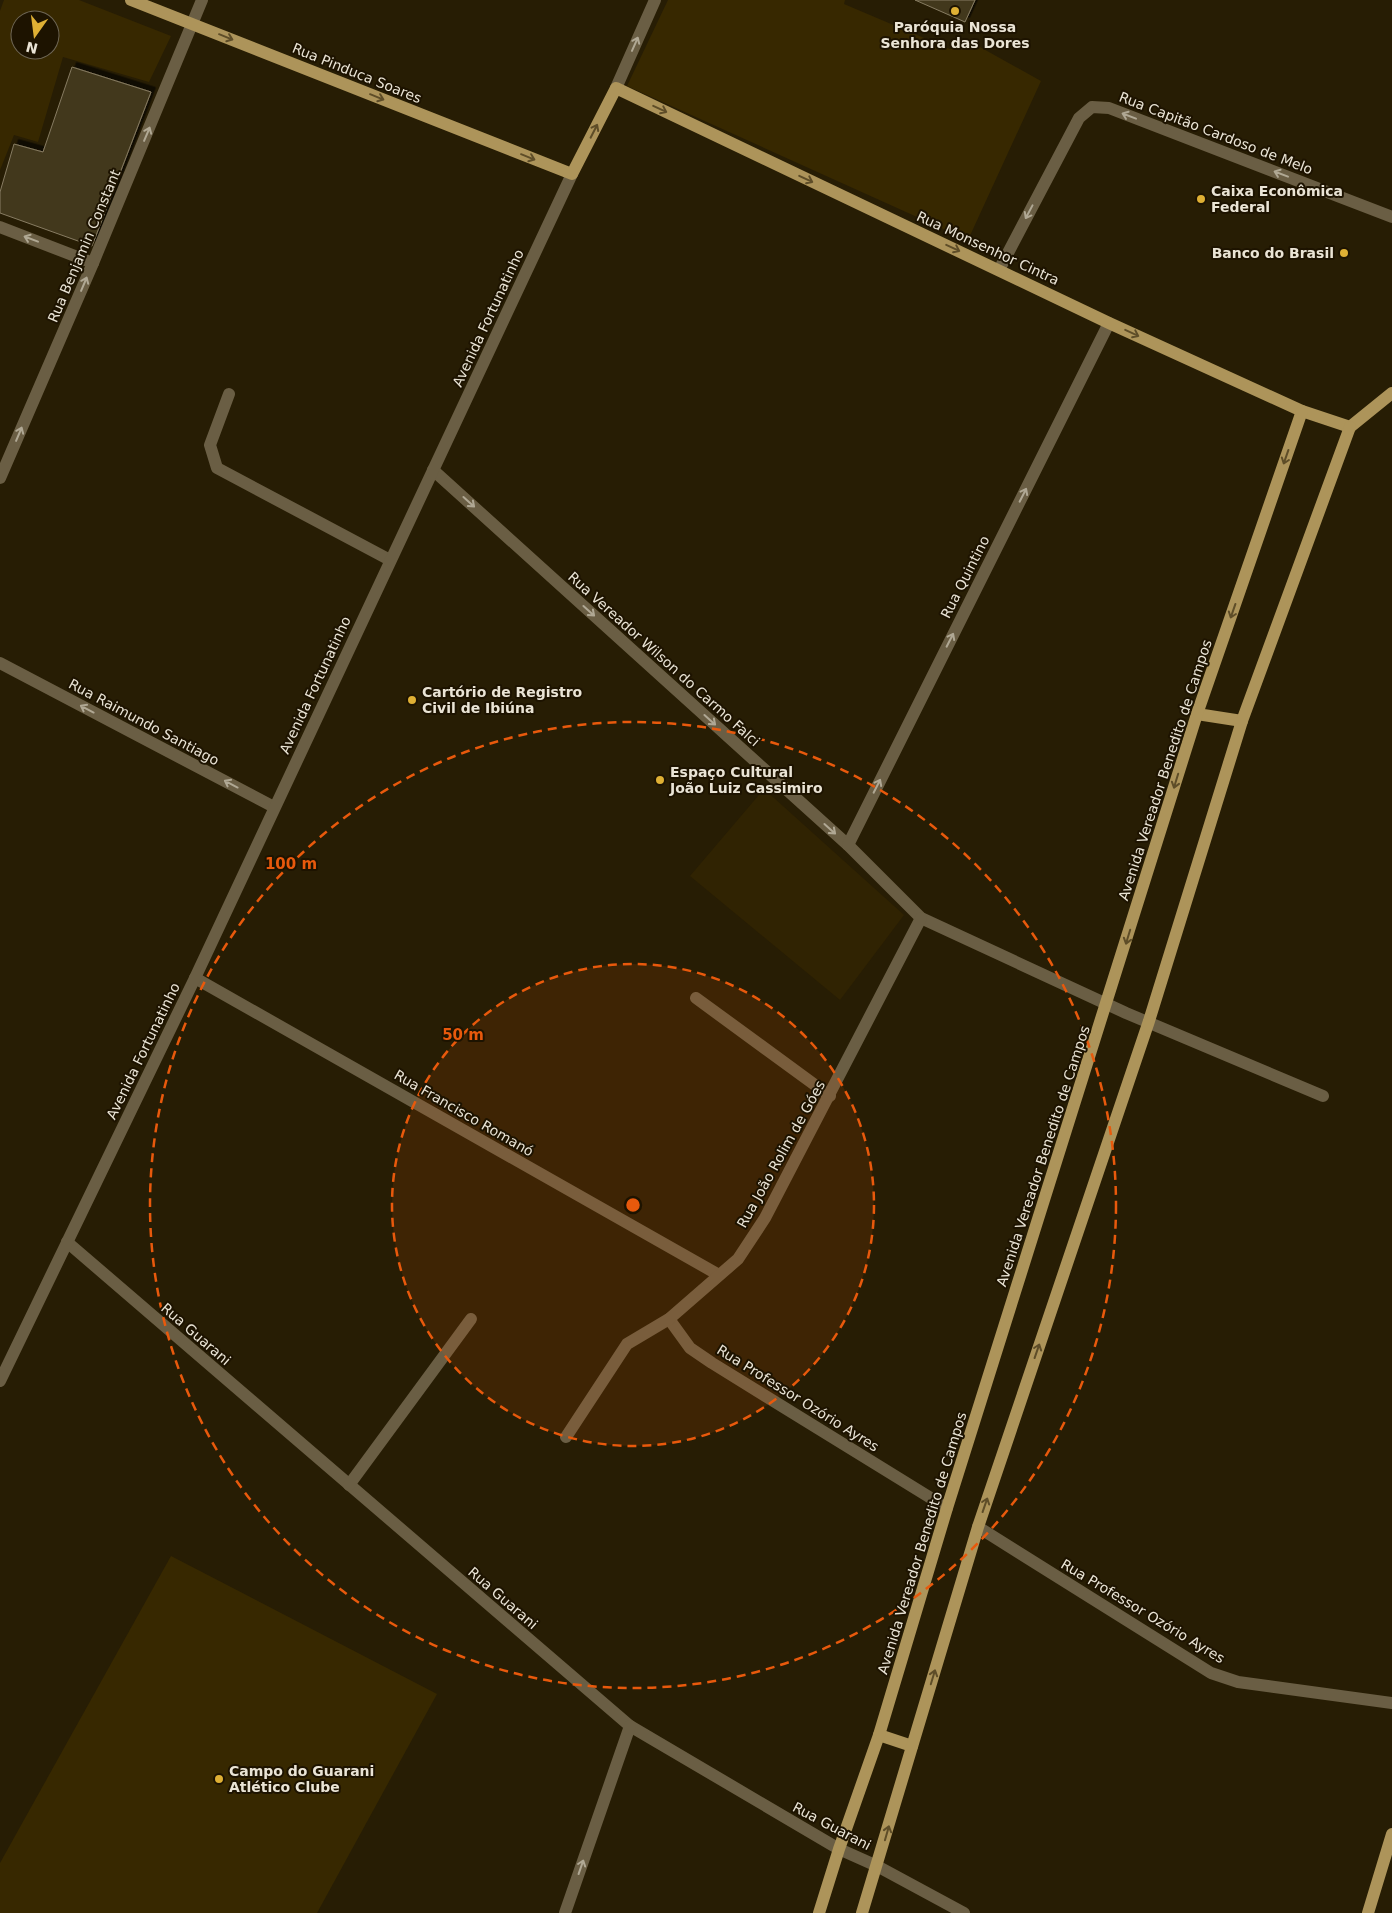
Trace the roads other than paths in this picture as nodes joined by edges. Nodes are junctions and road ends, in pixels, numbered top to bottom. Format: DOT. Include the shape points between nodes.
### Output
graph roads {
  1 [pos="131,0"];
  2 [pos="202,0"];
  3 [pos="655,0"];
  4 [pos="192,24"];
  5 [pos="616,88"];
  6 [pos="572,174"];
  7 [pos="1392,217"];
  8 [pos="0,227"];
  9 [pos="93,263"];
  10 [pos="999,270"];
  11 [pos="1109,323"];
  12 [pos="1392,393"];
  13 [pos="229,394"];
  14 [pos="1302,411"];
  15 [pos="1350,427"];
  16 [pos="433,470"];
  17 [pos="0,478"];
  18 [pos="390,560"];
  19 [pos="0,663"];
  20 [pos="1197,714"];
  21 [pos="1242,721"];
  22 [pos="274,807"];
  23 [pos="848,845"];
  24 [pos="921,918"];
  25 [pos="195,978"];
  26 [pos="696,998"];
  27 [pos="1107,1004"];
  28 [pos="1149,1021"];
  29 [pos="830,1096"];
  30 [pos="1323,1096"];
  31 [pos="67,1242"];
  32 [pos="719,1275"];
  33 [pos="669,1318"];
  34 [pos="471,1319"];
  35 [pos="0,1381"];
  36 [pos="566,1437"];
  37 [pos="350,1485"];
  38 [pos="947,1508"];
  39 [pos="978,1527"];
  40 [pos="1392,1703"];
  41 [pos="630,1726"];
  42 [pos="879,1735"];
  43 [pos="912,1746"];
  44 [pos="1392,1834"];
  45 [pos="839,1849"];
  46 [pos="877,1866"];
  47 [pos="565,1913"];
  48 [pos="819,1913"];
  49 [pos="862,1913"];
  50 [pos="964,1913"];
  51 [pos="1368,1913"];
  1 -- 4 [label="main road, Rua Pinduca Soares"];
  2 -- 4 [label="street, Rua Benjamin Constant"];
  5 -- 3 [label="street, Avenida Fortunatinho, one-way"];
  4 -- 6 [label="main road, Rua Pinduca Soares, one-way"];
  9 -- 4 [label="street, Rua Benjamin Constant, one-way"];
  6 -- 5 [label="main road, Avenida Fortunatinho, one-way"];
  5 -- 10 [label="main road, Rua Monsenhor Cintra, one-way"];
  6 -- 16 [label="street, Avenida Fortunatinho"];
  7 -- 10 [label="street, Rua Capitão Cardoso de Melo, one-way" via="1109,108 1092,107 1079,118"];
  9 -- 8 [label="street, one-way"];
  17 -- 9 [label="street, Rua Benjamin Constant, one-way"];
  10 -- 11 [label="main road, Rua Monsenhor Cintra"];
  11 -- 14 [label="main road, Rua Monsenhor Cintra, one-way"];
  23 -- 11 [label="street, Rua Quintino, one-way"];
  12 -- 15 [label="main road"];
  13 -- 18 [label="street" via="210,445 217,468"];
  14 -- 15 [label="main road, Rua Monsenhor Cintra"];
  14 -- 20 [label="main road, Avenida Vereador Benedito de Campos, one-way"];
  15 -- 21 [label="main road"];
  16 -- 18 [label="street, Avenida Fortunatinho"];
  16 -- 23 [label="street, Rua Vereador Wilson do Carmo Falci, one-way"];
  18 -- 22 [label="street, Avenida Fortunatinho"];
  22 -- 19 [label="street, Rua Raimundo Santiago, one-way"];
  20 -- 21 [label="main road"];
  20 -- 27 [label="main road, Avenida Vereador Benedito de Campos, one-way"];
  21 -- 28 [label="main road"];
  22 -- 25 [label="street, Avenida Fortunatinho"];
  23 -- 24 [label="street, Rua Vereador Wilson do Carmo Falci"];
  24 -- 27 [label="street, Rua Vereador Wilson do Carmo Falci"];
  24 -- 29 [label="street, Rua João Rolim de Góes"];
  25 -- 31 [label="street, Avenida Fortunatinho"];
  25 -- 32 [label="street, Rua Francisco Romanó"];
  26 -- 29 [label="street"];
  27 -- 28 [label="street, Rua Vereador Wilson do Carmo Falci"];
  27 -- 38 [label="main road, Avenida Vereador Benedito de Campos"];
  28 -- 30 [label="street, Rua Vereador Wilson do Carmo Falci"];
  39 -- 28 [label="main road, one-way"];
  29 -- 32 [label="street, Rua João Rolim de Góes" via="765,1218 738,1259"];
  31 -- 35 [label="street, Avenida Fortunatinho"];
  31 -- 37 [label="street, Rua Guarani"];
  32 -- 33 [label="street, Rua João Rolim de Góes"];
  33 -- 36 [label="street, Rua João Rolim de Góes" via="627,1344"];
  33 -- 38 [label="street, Rua Professor Ozório Ayres" via="690,1348 712,1364"];
  34 -- 37 [label="street"];
  37 -- 41 [label="street, Rua Guarani"];
  38 -- 42 [label="main road, Avenida Vereador Benedito de Campos"];
  39 -- 40 [label="street, Rua Professor Ozório Ayres" via="1212,1672 1246,1684"];
  43 -- 39 [label="main road, one-way"];
  41 -- 45 [label="street, Rua Guarani"];
  47 -- 41 [label="street, one-way"];
  42 -- 43 [label="main road"];
  42 -- 45 [label="main road, Avenida Vereador Benedito de Campos"];
  46 -- 43 [label="main road, one-way"];
  44 -- 51 [label="main road"];
  45 -- 46 [label="street, Rua Guarani"];
  45 -- 48 [label="main road, Avenida Vereador Benedito de Campos"];
  46 -- 49 [label="main road"];
  46 -- 50 [label="street, Rua Guarani"];
}
